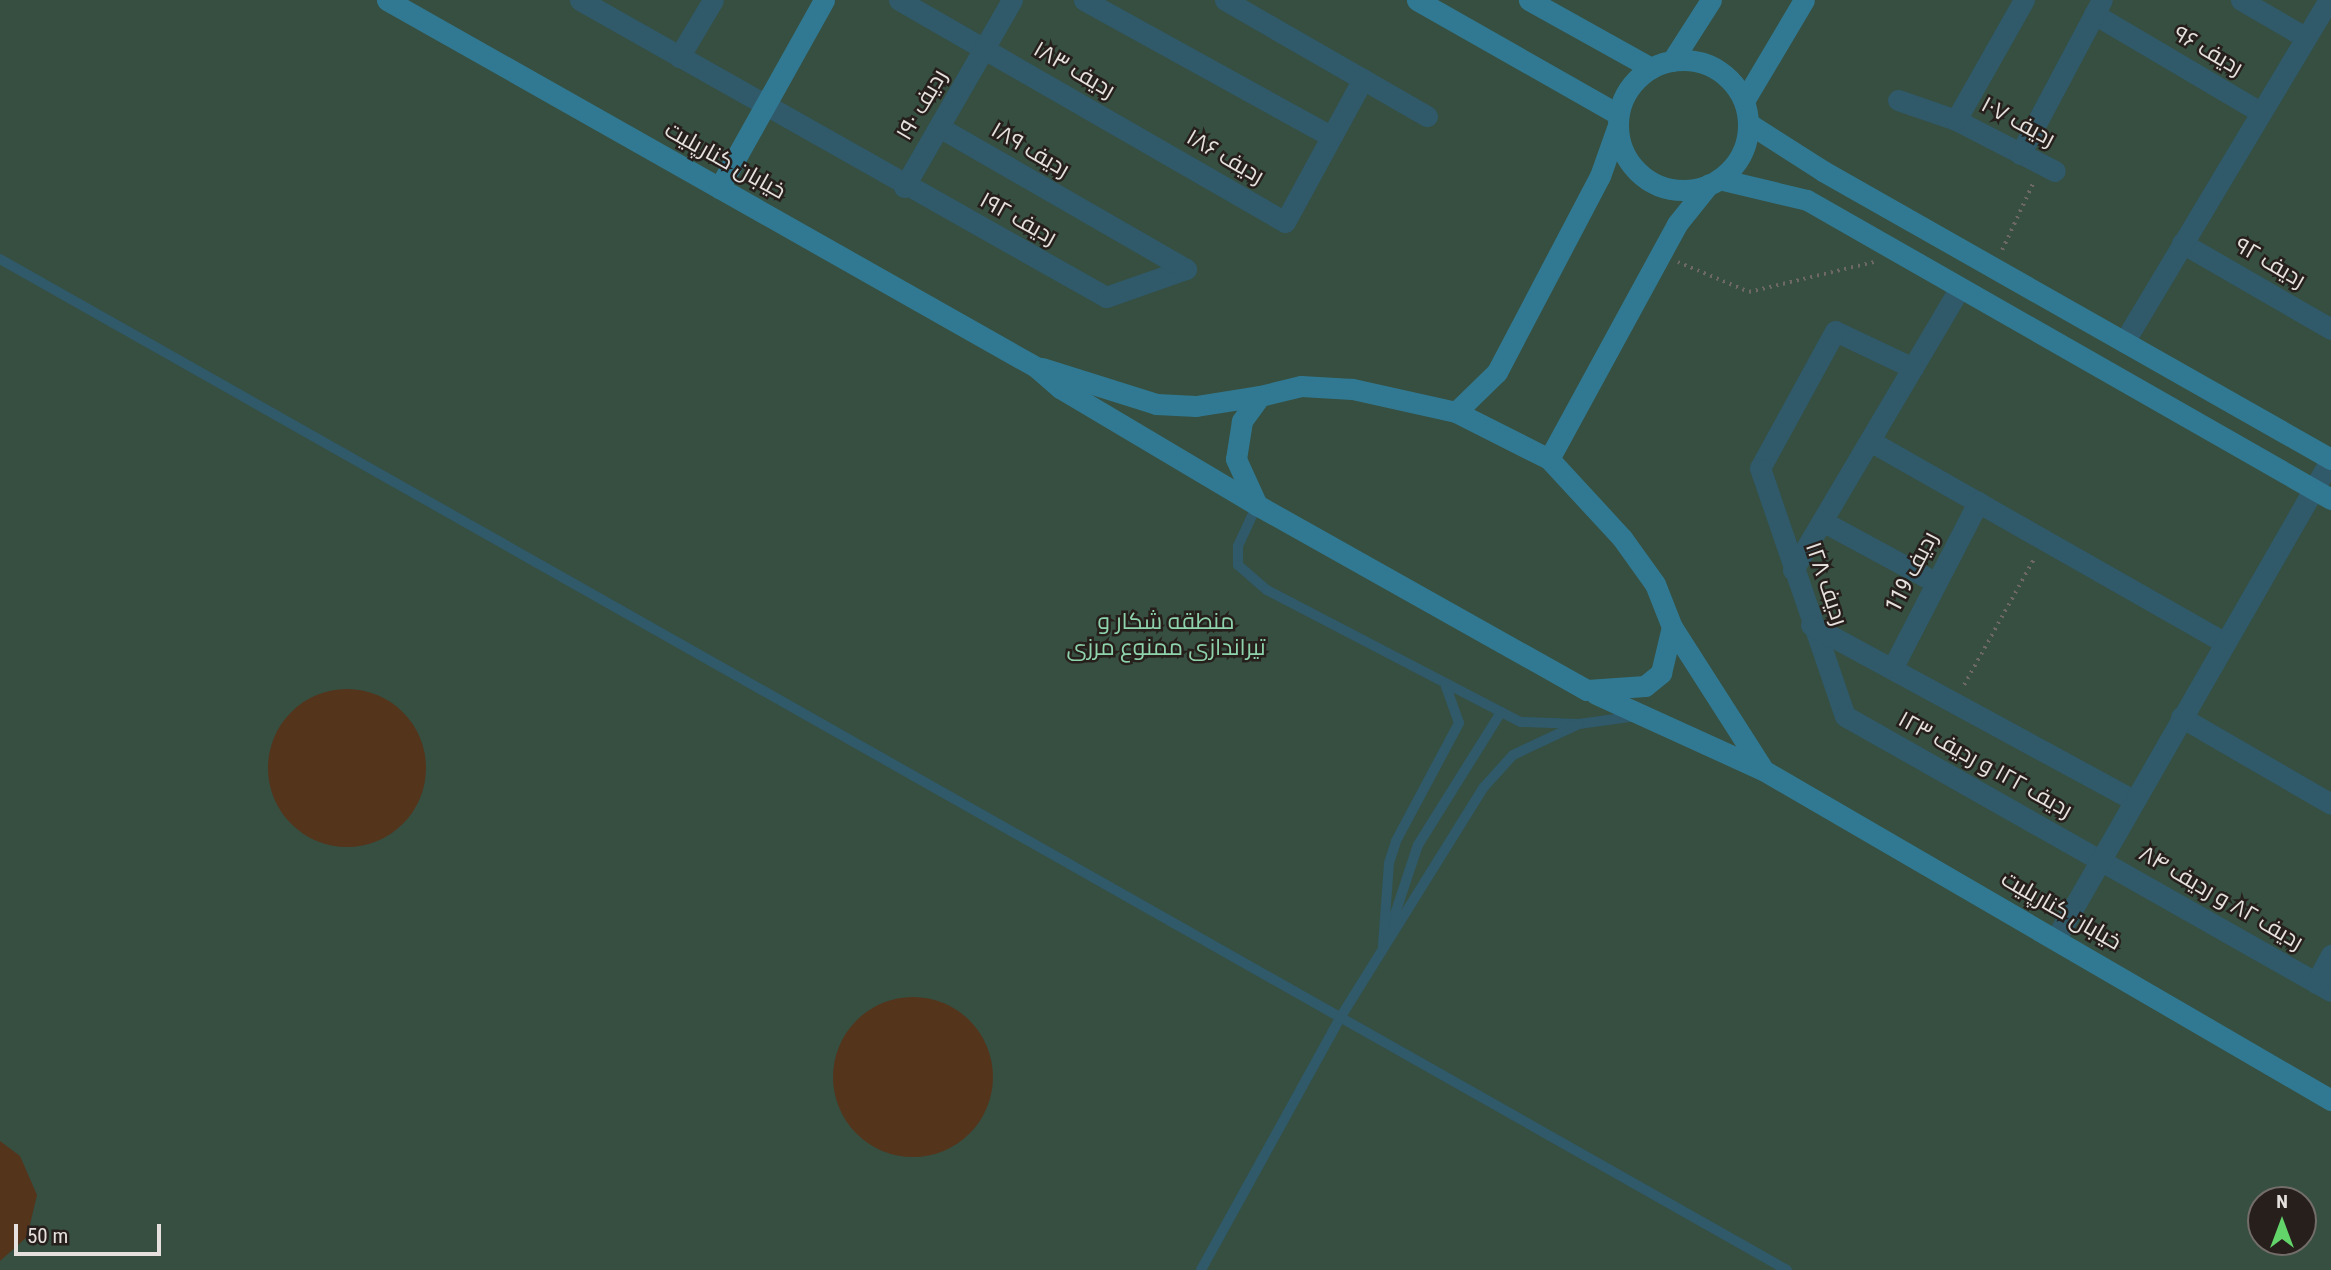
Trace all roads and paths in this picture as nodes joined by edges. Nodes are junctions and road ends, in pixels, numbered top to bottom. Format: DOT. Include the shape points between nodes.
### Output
graph roads {
  1 [pos="387,0"];
  2 [pos="580,0"];
  3 [pos="713,0"];
  4 [pos="824,0"];
  5 [pos="899,0"];
  6 [pos="1012,0"];
  7 [pos="1084,0"];
  8 [pos="1225,0"];
  9 [pos="1417,0"];
  10 [pos="1529,0"];
  11 [pos="1711,0"];
  12 [pos="1804,0"];
  13 [pos="2024,0"];
  14 [pos="2241,0"];
  15 [pos="2329,0"];
  16 [pos="2098,7"];
  17 [pos="2303,36"];
  18 [pos="985,49"];
  19 [pos="679,57"];
  20 [pos="1672,61"];
  21 [pos="1651,68"];
  22 [pos="1363,79"];
  23 [pos="1898,100"];
  24 [pos="1744,101"];
  25 [pos="765,106"];
  26 [pos="2259,111"];
  27 [pos="1427,116"];
  28 [pos="1618,120"];
  29 [pos="1956,120"];
  30 [pos="1748,123"];
  31 [pos="939,127"];
  32 [pos="1330,136"];
  33 [pos="1138,137"];
  34 [pos="2020,154"];
  35 [pos="2048,168"];
  36 [pos="1714,182"];
  37 [pos="904,187"];
  38 [pos="719,188"];
  39 [pos="2182,243"];
  40 [pos="1660,254"];
  41 [pos="1903,255"];
  42 [pos="0,259"];
  43 [pos="1994,268"];
  44 [pos="1186,269"];
  45 [pos="1960,288"];
  46 [pos="2331,330"];
  47 [pos="2124,342"];
  48 [pos="1036,367"];
  49 [pos="1913,368"];
  50 [pos="1260,396"];
  51 [pos="1456,412"];
  52 [pos="1870,441"];
  53 [pos="1549,458"];
  54 [pos="2331,459"];
  55 [pos="2322,494"];
  56 [pos="1978,502"];
  57 [pos="1257,505"];
  58 [pos="1822,522"];
  59 [pos="2045,540"];
  60 [pos="1793,570"];
  61 [pos="1935,582"];
  62 [pos="1811,625"];
  63 [pos="1672,627"];
  64 [pos="2224,642"];
  65 [pos="1894,667"];
  66 [pos="1444,682"];
  67 [pos="1587,690"];
  68 [pos="1955,702"];
  69 [pos="1501,712"];
  70 [pos="1644,714"];
  71 [pos="1845,716"];
  72 [pos="2181,717"];
  73 [pos="1579,724"];
  74 [pos="1763,770"];
  75 [pos="2133,800"];
  76 [pos="2331,804"];
  77 [pos="2099,859"];
  78 [pos="2056,938"];
  79 [pos="1381,951"];
  80 [pos="2331,955"];
  81 [pos="2324,987"];
  82 [pos="1340,1018"];
  83 [pos="2331,1101"];
  84 [pos="1201,1270"];
  85 [pos="1787,1270"];
  1 -- 38 [label="main road, خیابان کنارپلیت"];
  2 -- 19 [label="street, ردیف ۱۹۲"];
  3 -- 19 [label="street"];
  4 -- 25 [label="main road"];
  5 -- 18 [label="street, ردیف ۱۸۳"];
  6 -- 18 [label="street, ردیف ۱۹۰"];
  7 -- 32 [label="street"];
  8 -- 22 [label="street"];
  9 -- 28 [label="main road"];
  10 -- 21 [label="main road"];
  11 -- 20 [label="main road"];
  12 -- 24 [label="main road"];
  13 -- 29 [label="street"];
  14 -- 17 [label="street"];
  15 -- 17 [label="street"];
  16 -- 26 [label="street, ردیف ۹۶"];
  16 -- 34 [label="street"];
  17 -- 26 [label="street"];
  18 -- 31 [label="street, ردیف ۱۹۰"];
  18 -- 33 [label="street, ردیف ۱۸۳"];
  19 -- 25 [label="street, ردیف ۱۹۲"];
  20 -- 21 [label="main road"];
  20 -- 24 [label="main road" via="1715,68"];
  21 -- 28 [label="main road" via="1630,88"];
  22 -- 27 [label="street"];
  22 -- 32 [label="street"];
  23 -- 29 [label="street, ردیف ۱۰۷"];
  24 -- 30 [label="main road"];
  25 -- 37 [label="street, ردیف ۱۹۲"];
  25 -- 38 [label="main road"];
  26 -- 39 [label="street"];
  28 -- 36 [label="main road" via="1628,161 1655,184 1673,189"];
  28 -- 51 [label="main road" via="1600,176 1497,372"];
  29 -- 34 [label="street, ردیف ۱۰۷"];
  30 -- 36 [label="main road" via="1745,145"];
  30 -- 43 [label="main road"];
  31 -- 37 [label="street, ردیف ۱۹۰"];
  31 -- 44 [label="street, ردیف ۱۸۹"];
  32 -- 33 [label="street, ردیف ۱۸۶" via="1285,222"];
  34 -- 35 [label="street, ردیف ۱۰۷"];
  35 -- 43 [label="path"];
  36 -- 40 [label="main road"];
  36 -- 41 [label="main road" via="1807,200"];
  37 -- 44 [label="street, ردیف ۱۹۲" via="1106,297"];
  38 -- 48 [label="main road, خیابان کنارپلیت"];
  39 -- 46 [label="street, ردیف ۹۲"];
  39 -- 47 [label="street"];
  40 -- 41 [label="path" via="1749,292"];
  40 -- 53 [label="main road"];
  41 -- 45 [label="main road"];
  42 -- 82 [label="lane"];
  43 -- 47 [label="main road"];
  45 -- 49 [label="street"];
  45 -- 55 [label="main road"];
  47 -- 54 [label="main road"];
  48 -- 50 [label="main road, خیابان کنارپلیت" via="1156,404 1196,406"];
  48 -- 57 [label="main road, خیابان کنارپلیت" via="1060,388"];
  49 -- 52 [label="street"];
  49 -- 60 [label="street, ردیف ۱۲۸" via="1835,331 1760,468"];
  50 -- 51 [label="main road, خیابان کنارپلیت" via="1301,386 1352,389"];
  50 -- 57 [label="main road" via="1241,421 1236,458"];
  51 -- 53 [label="main road, خیابان کنارپلیت"];
  52 -- 56 [label="street"];
  52 -- 58 [label="street"];
  53 -- 63 [label="main road, خیابان کنارپلیت" via="1622,538 1655,584"];
  54 -- 55 [label="street"];
  55 -- 64 [label="street"];
  56 -- 59 [label="street"];
  56 -- 61 [label="street, ردیف 119"];
  57 -- 66 [label="lane" via="1238,546 1238,565 1252,579"];
  57 -- 67 [label="main road, خیابان کنارپلیت"];
  58 -- 60 [label="street"];
  58 -- 61 [label="street"];
  59 -- 64 [label="street"];
  59 -- 68 [label="path"];
  60 -- 62 [label="street, ردیف ۱۲۸"];
  61 -- 65 [label="street, ردیف 119"];
  62 -- 65 [label="street"];
  62 -- 71 [label="street, ردیف ۱۲۸"];
  63 -- 67 [label="main road" via="1661,673 1645,686"];
  63 -- 74 [label="main road, خیابان کنارپلیت"];
  64 -- 72 [label="street"];
  65 -- 68 [label="street"];
  66 -- 69 [label="lane"];
  66 -- 79 [label="lane" via="1459,723 1396,841 1389,863"];
  67 -- 70 [label="main road, خیابان کنارپلیت"];
  68 -- 75 [label="street"];
  69 -- 73 [label="lane" via="1521,722"];
  69 -- 79 [label="lane" via="1418,845"];
  70 -- 73 [label="lane"];
  70 -- 74 [label="main road, خیابان کنارپلیت"];
  71 -- 77 [label="street, ردیف ۱۲۲ و ردیف ۱۲۳"];
  72 -- 75 [label="street"];
  72 -- 76 [label="street"];
  73 -- 79 [label="lane" via="1539,739 1498,770"];
  74 -- 78 [label="main road, خیابان کنارپلیت"];
  75 -- 77 [label="street"];
  77 -- 78 [label="street"];
  77 -- 81 [label="street, ردیف ۸۲ و ردیف ۸۴"];
  78 -- 83 [label="main road, خیابان کنارپلیت"];
  79 -- 82 [label="lane"];
  80 -- 81 [label="street"];
  82 -- 84 [label="lane"];
  82 -- 85 [label="lane"];
}
